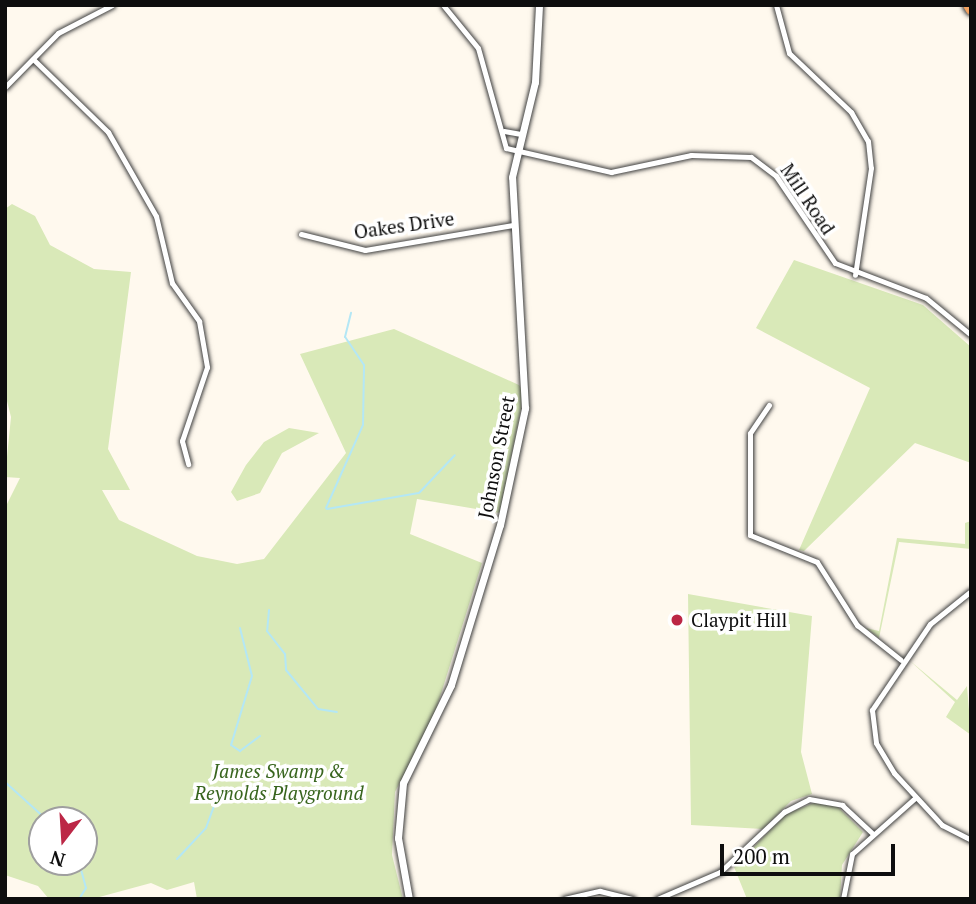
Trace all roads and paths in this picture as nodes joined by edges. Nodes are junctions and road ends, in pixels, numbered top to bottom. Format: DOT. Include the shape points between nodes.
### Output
graph roads {
  1 [pos="112,5"];
  2 [pos="443,5"];
  3 [pos="539,5"];
  4 [pos="776,5"];
  5 [pos="968,5"];
  6 [pos="971,10"];
  7 [pos="33,59"];
  8 [pos="5,87"];
  9 [pos="503,131"];
  10 [pos="521,134"];
  11 [pos="516,153"];
  12 [pos="513,225"];
  13 [pos="301,234"];
  14 [pos="855,275"];
  15 [pos="971,335"];
  16 [pos="769,405"];
  17 [pos="188,464"];
  18 [pos="971,591"];
  19 [pos="901,660"];
  20 [pos="915,798"];
  21 [pos="872,833"];
  22 [pos="971,840"];
  23 [pos="409,899"];
  24 [pos="564,899"];
  25 [pos="633,899"];
  26 [pos="657,899"];
  27 [pos="842,899"];
  1 -- 7 [label="street" via="72,23"];
  2 -- 9 [label="street" via="478,48"];
  3 -- 10 [label="street, Johnson Street" via="539,53"];
  4 -- 14 [label="street" via="789,53 851,111 868,141 866,218"];
  5 -- 6 [label="highway"];
  7 -- 8 [label="street"];
  7 -- 17 [label="street" via="108,132 156,216 172,283 199,320 207,367 182,441"];
  9 -- 10 [label="street"];
  9 -- 11 [label="street" via="506,148"];
  10 -- 11 [label="street, Johnson Street"];
  11 -- 12 [label="street, Johnson Street"];
  11 -- 14 [label="street, Mill Road" via="611,172 691,155 751,157 776,176 822,250"];
  12 -- 13 [label="street, Oakes Drive" via="365,250"];
  12 -- 23 [label="street, Johnson Street" via="525,408 500,525 451,685 403,783 398,838"];
  14 -- 15 [label="street, Mill Road" via="926,298"];
  16 -- 19 [label="street" via="750,433 750,535 817,562 857,625"];
  18 -- 19 [label="street" via="947,605"];
  19 -- 20 [label="street" via="877,695 872,717 880,753"];
  20 -- 21 [label="street"];
  20 -- 22 [label="street" via="942,825"];
  21 -- 26 [label="street" via="842,805 809,799 784,812 720,872"];
  21 -- 27 [label="street" via="848,861"];
  24 -- 25 [label="street" via="600,891"];
}
